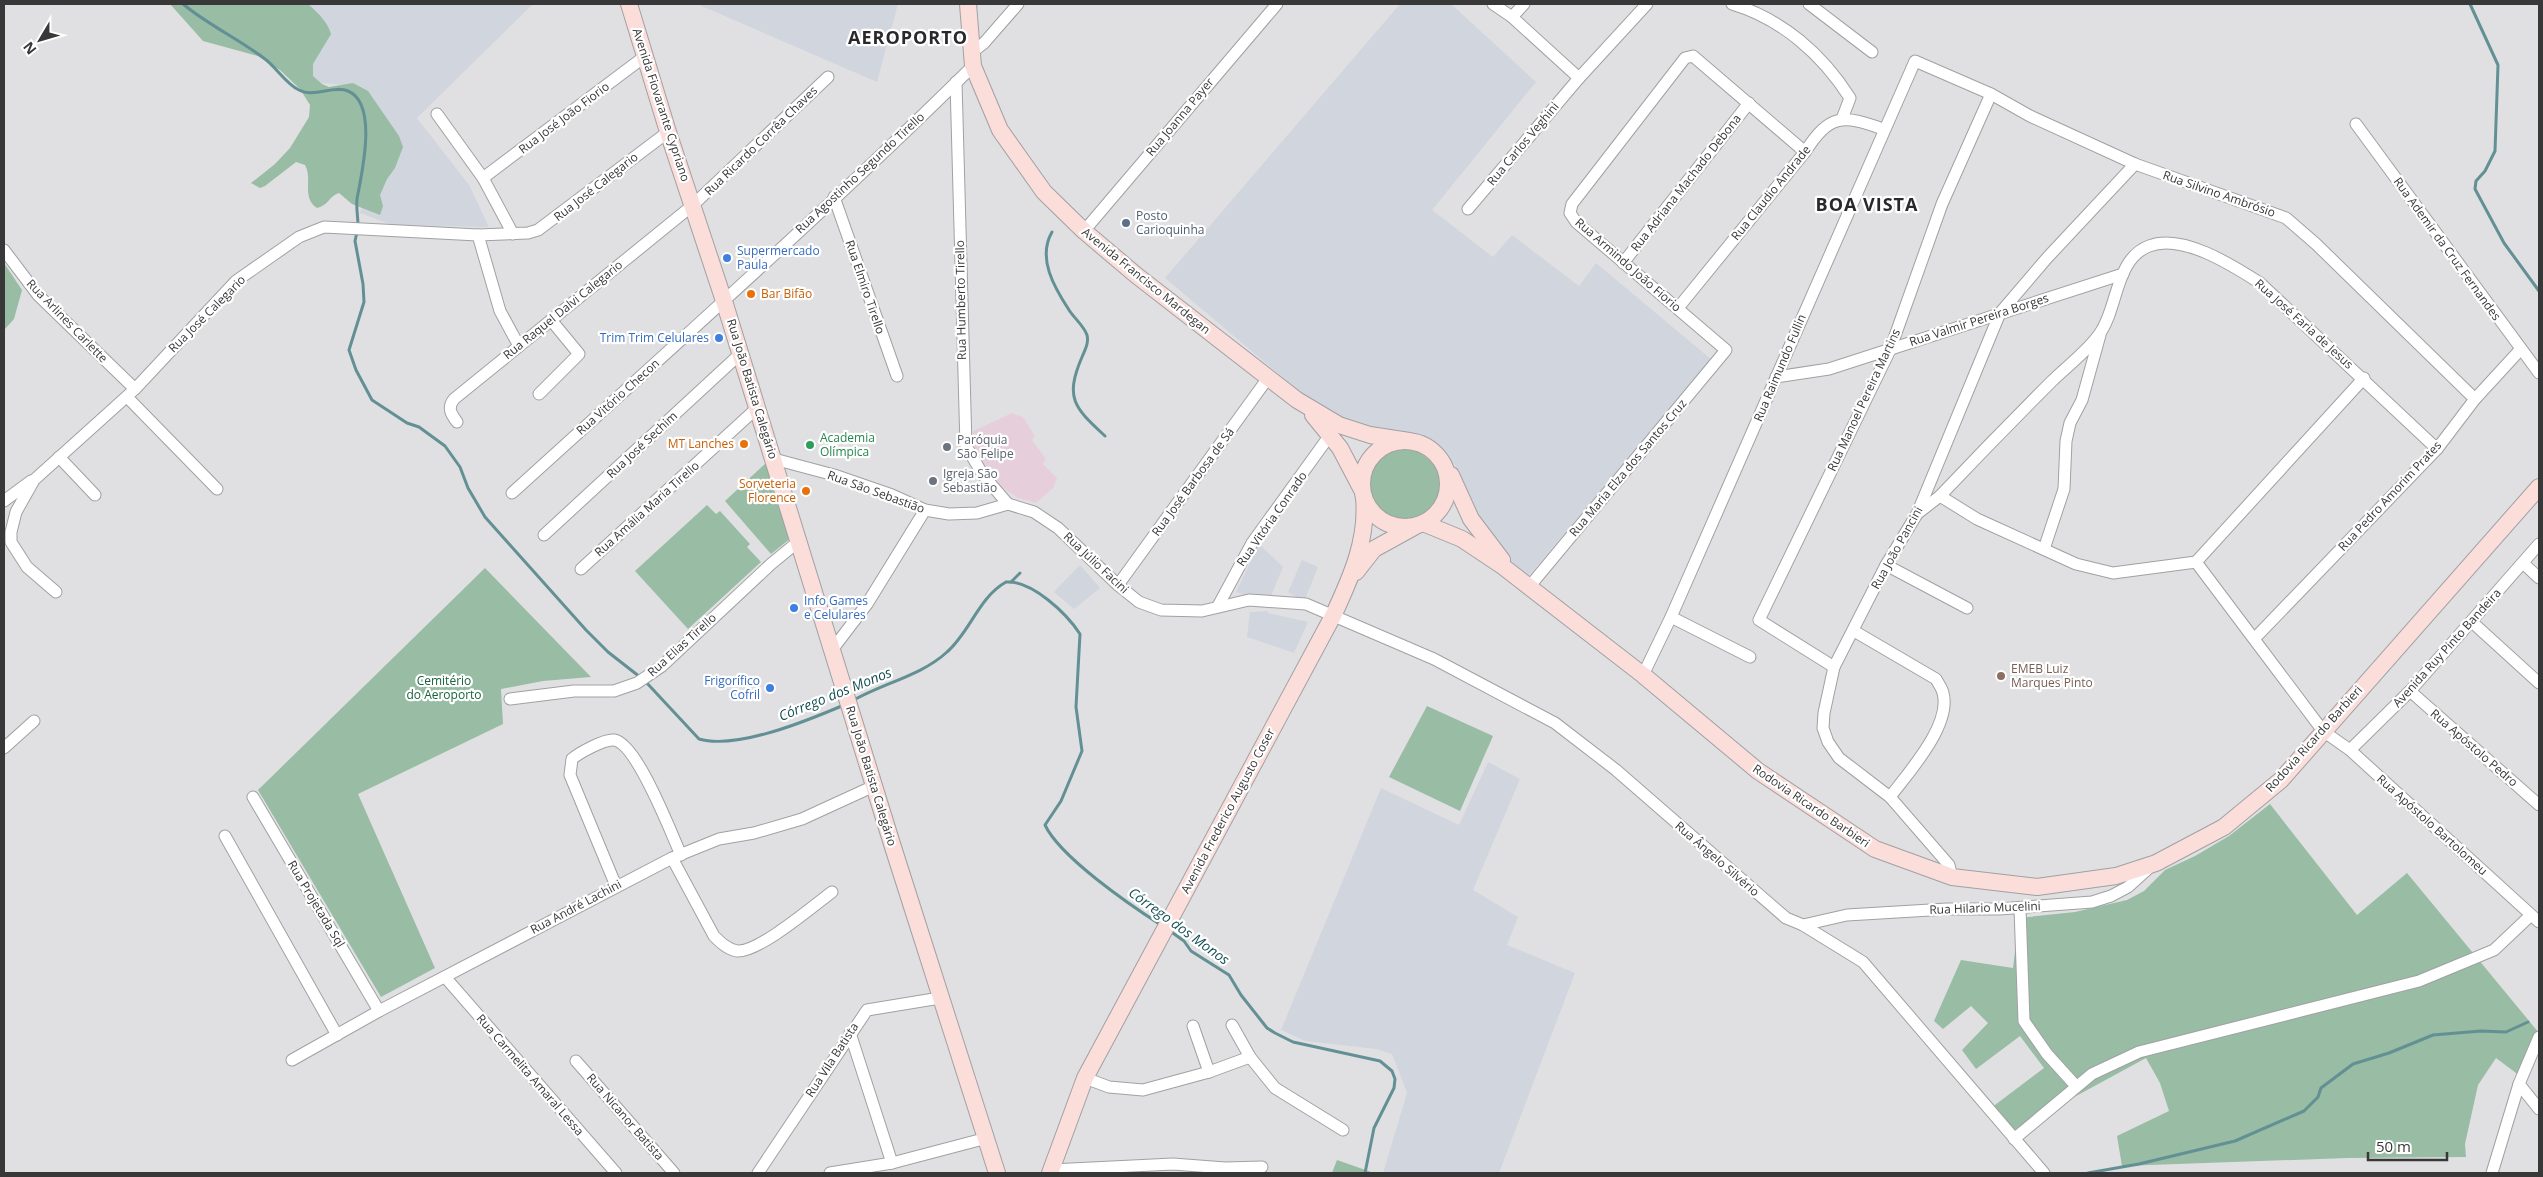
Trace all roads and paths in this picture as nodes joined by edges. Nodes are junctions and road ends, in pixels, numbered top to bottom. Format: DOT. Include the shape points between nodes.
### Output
graph roads {
  1 [pos="628,4"];
  2 [pos="968,4"];
  3 [pos="1018,4"];
  4 [pos="1277,4"];
  5 [pos="1493,4"];
  6 [pos="1524,4"];
  7 [pos="1647,4"];
  8 [pos="1732,4"];
  9 [pos="1809,4"];
  10 [pos="1512,18"];
  11 [pos="1872,52"];
  12 [pos="644,57"];
  13 [pos="972,59"];
  14 [pos="1915,61"];
  15 [pos="828,77"];
  16 [pos="1579,78"];
  17 [pos="956,82"];
  18 [pos="1991,94"];
  19 [pos="1749,103"];
  20 [pos="437,114"];
  21 [pos="1842,119"];
  22 [pos="2356,124"];
  23 [pos="1883,128"];
  24 [pos="668,132"];
  25 [pos="1806,152"];
  26 [pos="2135,164"];
  27 [pos="484,178"];
  28 [pos="834,198"];
  29 [pos="693,205"];
  30 [pos="1468,209"];
  31 [pos="1084,231"];
  32 [pos="513,234"];
  33 [pos="478,235"];
  34 [pos="4,250"];
  35 [pos="1623,263"];
  36 [pos="2123,274"];
  37 [pos="724,301"];
  38 [pos="1678,308"];
  39 [pos="2000,313"];
  40 [pos="551,320"];
  41 [pos="2101,333"];
  42 [pos="519,346"];
  43 [pos="1726,350"];
  44 [pos="1890,350"];
  45 [pos="2520,350"];
  46 [pos="740,354"];
  47 [pos="2539,373"];
  48 [pos="897,376"];
  49 [pos="1776,377"];
  50 [pos="1268,378"];
  51 [pos="2364,378"];
  52 [pos="131,393"];
  53 [pos="539,394"];
  54 [pos="2475,399"];
  55 [pos="1297,400"];
  56 [pos="757,408"];
  57 [pos="458,422"];
  58 [pos="1330,435"];
  59 [pos="1409,441"];
  60 [pos="2437,449"];
  61 [pos="59,457"];
  62 [pos="774,459"];
  63 [pos="1443,463"];
  64 [pos="34,480"];
  65 [pos="2539,487"];
  66 [pos="217,488"];
  67 [pos="512,493"];
  68 [pos="1363,493"];
  69 [pos="95,495"];
  70 [pos="1940,496"];
  71 [pos="4,501"];
  72 [pos="1008,504"];
  73 [pos="925,510"];
  74 [pos="1917,514"];
  75 [pos="1419,525"];
  76 [pos="544,535"];
  77 [pos="800,541"];
  78 [pos="2539,544"];
  79 [pos="2044,549"];
  80 [pos="2196,562"];
  81 [pos="2523,563"];
  82 [pos="1886,565"];
  83 [pos="581,569"];
  84 [pos="2539,578"];
  85 [pos="1525,584"];
  86 [pos="1118,585"];
  87 [pos="1346,586"];
  88 [pos="56,592"];
  89 [pos="1218,606"];
  90 [pos="1967,608"];
  91 [pos="1334,614"];
  92 [pos="1671,617"];
  93 [pos="2472,622"];
  94 [pos="1854,630"];
  95 [pos="2255,638"];
  96 [pos="832,650"];
  97 [pos="1750,657"];
  98 [pos="1834,667"];
  99 [pos="1643,675"];
  100 [pos="2539,683"];
  101 [pos="2410,691"];
  102 [pos="510,699"];
  103 [pos="34,721"];
  104 [pos="2323,731"];
  105 [pos="4,748"];
  106 [pos="2350,750"];
  107 [pos="874,786"];
  108 [pos="253,797"];
  109 [pos="1890,797"];
  110 [pos="2539,804"];
  111 [pos="225,836"];
  112 [pos="676,857"];
  113 [pos="2156,863"];
  114 [pos="1952,877"];
  115 [pos="616,886"];
  116 [pos="832,892"];
  117 [pos="2020,908"];
  118 [pos="2535,919"];
  119 [pos="1803,925"];
  120 [pos="445,977"];
  121 [pos="940,998"];
  122 [pos="380,1011"];
  123 [pos="1232,1025"];
  124 [pos="1194,1026"];
  125 [pos="850,1033"];
  126 [pos="337,1035"];
  127 [pos="2539,1037"];
  128 [pos="1250,1057"];
  129 [pos="292,1060"];
  130 [pos="576,1061"];
  131 [pos="1209,1072"];
  132 [pos="1085,1078"];
  133 [pos="2519,1084"];
  134 [pos="2076,1086"];
  135 [pos="2539,1109"];
  136 [pos="1343,1130"];
  137 [pos="987,1138"];
  138 [pos="2014,1139"];
  139 [pos="892,1163"];
  140 [pos="1262,1167"];
  141 [pos="1051,1172"];
  142 [pos="616,1173"];
  143 [pos="674,1173"];
  144 [pos="758,1173"];
  145 [pos="830,1173"];
  146 [pos="997,1173"];
  147 [pos="2044,1173"];
  148 [pos="2492,1173"];
  1 -- 12 [label="main road, Avenida Fiovarante Cypriano"];
  2 -- 13 [label="main road, Avenida Francisco Mardegan"];
  3 -- 13 [label="street, Rua Agostinho Segundo Tirello"];
  4 -- 31 [label="street, Rua Joanna Payer"];
  5 -- 10 [label="street"];
  6 -- 10 [label="street"];
  7 -- 16 [label="street, Rua Carlos Veghini"];
  8 -- 21 [label="street" via="1756,11 1786,28 1820,60 1850,98"];
  9 -- 11 [label="street"];
  10 -- 16 [label="street"];
  12 -- 24 [label="main road, Avenida Fiovarante Cypriano"];
  12 -- 27 [label="street, Rua José João Fiorio"];
  13 -- 17 [label="street, Rua Agostinho Segundo Tirello"];
  13 -- 31 [label="main road, Avenida Francisco Mardegan" via="1000,130 1044,192"];
  14 -- 18 [label="street, Rua Silvino Ambrósio"];
  14 -- 23 [label="street, Rua Raimundo Fullin"];
  15 -- 29 [label="street, Rua Ricardo Corrêa Chaves"];
  16 -- 30 [label="street, Rua Carlos Veghini"];
  17 -- 28 [label="street, Rua Agostinho Segundo Tirello"];
  17 -- 72 [label="street, Rua Humberto Tirello" via="966,446 982,475"];
  18 -- 26 [label="street, Rua Silvino Ambrósio" via="2030,116"];
  18 -- 44 [label="street, Rua Manoel Pereira Martins" via="1942,204"];
  19 -- 25 [label="street"];
  19 -- 35 [label="street, Rua Adriana Machado Debona"];
  19 -- 35 [label="street, Rua Armindo João Fiorio" via="1693,56 1685,58 1572,204 1570,212 1576,222"];
  20 -- 27 [label="street"];
  21 -- 23 [label="street" via="1853,118"];
  21 -- 25 [label="street, Rua Claudio Andrade" via="1828,124"];
  22 -- 45 [label="street, Rua Ademir da Cruz Fernandes"];
  23 -- 49 [label="street, Rua Raimundo Fullin"];
  24 -- 29 [label="main road, Avenida Fiovarante Cypriano"];
  24 -- 32 [label="street, Rua José Calegario" via="549,224 528,233"];
  25 -- 38 [label="street, Rua Claudio Andrade"];
  26 -- 39 [label="street, Rua João Pancini"];
  26 -- 54 [label="street, Rua Silvino Ambrósio" via="2286,218"];
  27 -- 32 [label="street"];
  28 -- 37 [label="street, Rua Agostinho Segundo Tirello"];
  28 -- 48 [label="street, Rua Elmiro Tirello"];
  29 -- 37 [label="main road, Rua João Batista Calegário"];
  29 -- 40 [label="street, Rua Raquel Dalvi Calegario"];
  31 -- 50 [label="main road, Avenida Francisco Mardegan" via="1136,276"];
  32 -- 33 [label="street, Rua José Calegario"];
  33 -- 42 [label="street" via="500,312"];
  33 -- 52 [label="street, Rua José Calegario" via="324,227 299,237 236,281"];
  34 -- 52 [label="street, Rua Arlines Carlette" via="38,295"];
  35 -- 38 [label="street, Rua Armindo João Fiorio"];
  36 -- 39 [label="street, Rua Valmir Pereira Borges"];
  36 -- 41 [label="street, Rua José Faria de Jesus"];
  36 -- 51 [label="street, Rua José Faria de Jesus" via="2134,256 2146,246 2178,242 2204,253 2260,283"];
  37 -- 46 [label="main road, Rua João Batista Calegário"];
  37 -- 67 [label="street, Rua Vitório Checon"];
  38 -- 43 [label="street, Rua Armindo João Fiorio"];
  39 -- 44 [label="street, Rua Valmir Pereira Borges"];
  39 -- 74 [label="street, Rua João Pancini"];
  40 -- 42 [label="street, Rua Raquel Dalvi Calegario"];
  40 -- 53 [label="street" via="580,354"];
  41 -- 70 [label="street, Rua José Faria de Jesus"];
  41 -- 79 [label="street" via="2082,400 2070,423 2064,490"];
  42 -- 57 [label="street, Rua Raquel Dalvi Calegario" via="454,399 450,404 451,414"];
  43 -- 85 [label="street, Rua Maria Elza dos Santos Cruz"];
  44 -- 49 [label="street, Rua Valmir Pereira Borges" via="1830,369"];
  44 -- 98 [label="street, Rua Manoel Pereira Martins" via="1760,620"];
  45 -- 47 [label="street, Rua Ademir da Cruz Fernandes"];
  45 -- 54 [label="street, Rua Pedro Amorim Prates"];
  46 -- 56 [label="main road, Rua João Batista Calegário"];
  46 -- 76 [label="street, Rua José Sechim"];
  49 -- 92 [label="street, Rua Raimundo Fullin"];
  50 -- 55 [label="main road, Avenida Francisco Mardegan"];
  50 -- 86 [label="street, Rua José Barbosa de Sá"];
  51 -- 60 [label="street, Rua José Faria de Jesus"];
  51 -- 80 [label="street"];
  52 -- 61 [label="street, Rua José Calegario"];
  52 -- 66 [label="street, Rua Arlines Carlette"];
  54 -- 60 [label="street, Rua Pedro Amorim Prates"];
  55 -- 58 [label="main road, Avenida Francisco Mardegan"];
  55 -- 59 [label="main road, Avenida Francisco Mardegan" via="1339,425 1370,435"];
  56 -- 62 [label="main road, Rua João Batista Calegário"];
  56 -- 83 [label="street, Rua Amália Maria Tirello"];
  58 -- 68 [label="main road, Avenida Francisco Mardegan" via="1354,470"];
  58 -- 89 [label="street, Rua Vitória Conrado" via="1252,543"];
  59 -- 63 [label="main road" via="1425,446"];
  59 -- 68 [label="main road" via="1392,443 1377,451 1363,472"];
  60 -- 95 [label="street, Rua Pedro Amorim Prates"];
  61 -- 64 [label="street, Rua José Calegario"];
  61 -- 69 [label="street"];
  62 -- 73 [label="street, Rua São Sebastião" via="851,481"];
  62 -- 77 [label="main road, Rua João Batista Calegário"];
  63 -- 75 [label="main road" via="1448,478 1445,501 1436,514"];
  63 -- 85 [label="main road" via="1477,528"];
  64 -- 71 [label="street"];
  64 -- 88 [label="street, Rua José Calegario" via="16,512 12,542 27,567"];
  65 -- 104 [label="main road, Rodovia Ricardo Barbieri"];
  68 -- 75 [label="main road" via="1372,511 1384,522 1399,527"];
  68 -- 87 [label="main road, Avenida Frederico Augusto Coser" via="1362,540"];
  70 -- 74 [label="street, Rua José Faria de Jesus"];
  70 -- 79 [label="street" via="1977,519"];
  72 -- 73 [label="street, Rua São Sebastião" via="977,512 949,514"];
  72 -- 86 [label="street, Rua Júlio Facini" via="1034,512 1058,528"];
  73 -- 96 [label="street" via="867,604"];
  74 -- 82 [label="street, Rua João Pancini"];
  75 -- 85 [label="main road" via="1462,539"];
  75 -- 87 [label="main road, Avenida Frederico Augusto Coser" via="1374,549"];
  77 -- 96 [label="main road, Rua João Batista Calegário"];
  77 -- 102 [label="street, Rua Elias Tirello" via="655,672 637,683 614,691 574,691"];
  78 -- 81 [label="street, Avenida Ruy Pinto Bandeira"];
  79 -- 80 [label="street" via="2076,564 2113,573"];
  80 -- 95 [label="street, Rua Apóstolo Bartolomeu"];
  81 -- 84 [label="street"];
  81 -- 93 [label="street, Avenida Ruy Pinto Bandeira"];
  82 -- 90 [label="street"];
  82 -- 94 [label="street, Rua João Pancini"];
  85 -- 99 [label="main road, Rodovia Ricardo Barbieri"];
  86 -- 89 [label="street, Rua Júlio Facini" via="1139,602 1162,610 1202,611"];
  87 -- 91 [label="main road, Avenida Frederico Augusto Coser"];
  89 -- 91 [label="street, Rua Júlio Facini" via="1249,600 1288,601"];
  91 -- 119 [label="street, Rua Ângelo Silvério" via="1434,660 1555,723 1616,770 1786,918"];
  91 -- 132 [label="main road, Avenida Frederico Augusto Coser"];
  92 -- 97 [label="street"];
  92 -- 99 [label="street, Rua Raimundo Fullin"];
  93 -- 100 [label="street"];
  93 -- 101 [label="street, Avenida Ruy Pinto Bandeira"];
  94 -- 98 [label="street, Rua João Pancini"];
  94 -- 109 [label="street" via="1936,679 1943,692 1944,704 1937,731"];
  95 -- 104 [label="street, Rua Apóstolo Bartolomeu"];
  96 -- 107 [label="main road, Rua João Batista Calegário"];
  98 -- 109 [label="street, Rua João Pancini" via="1824,713 1823,728 1828,742 1839,758"];
  99 -- 114 [label="main road, Rodovia Ricardo Barbieri" via="1758,771 1875,849"];
  101 -- 106 [label="street, Avenida Ruy Pinto Bandeira"];
  101 -- 110 [label="street, Rua Apóstolo Pedro"];
  103 -- 105 [label="street"];
  104 -- 106 [label="street, Rua Apóstolo Bartolomeu"];
  104 -- 113 [label="main road, Rodovia Ricardo Barbieri" via="2281,780 2224,827"];
  106 -- 118 [label="street, Rua Apóstolo Bartolomeu"];
  107 -- 112 [label="street, Rua André Lachini" via="802,819 719,839"];
  107 -- 121 [label="main road, Rua João Batista Calegário"];
  108 -- 122 [label="street, Rua Projetada Sql"];
  109 -- 114 [label="street, Rua João Pancini" via="1949,865"];
  111 -- 126 [label="street"];
  112 -- 115 [label="street, Rua André Lachini"];
  112 -- 115 [label="street" via="640,766 622,744 608,741 578,753 572,759 570,775"];
  112 -- 116 [label="street" via="714,936 723,945 737,950 759,945"];
  113 -- 114 [label="main road, Rodovia Ricardo Barbieri" via="2116,876 2037,887"];
  113 -- 117 [label="street, Rua Hilario Mucelini" via="2128,887 2111,896 2092,902"];
  115 -- 120 [label="street, Rua André Lachini"];
  117 -- 119 [label="street, Rua Hilario Mucelini" via="1847,915"];
  117 -- 134 [label="street" via="2024,1021 2047,1054"];
  118 -- 134 [label="street" via="2494,950 2419,981 2139,1052 2092,1074"];
  119 -- 138 [label="street, Rua Ângelo Silvério" via="1863,962"];
  120 -- 122 [label="street, Rua André Lachini"];
  120 -- 142 [label="street, Rua Carmelita Amaral Lessa"];
  121 -- 125 [label="street, Rua Vila Batista" via="867,1010"];
  121 -- 137 [label="main road, Rua João Batista Calegário"];
  122 -- 126 [label="street, Rua André Lachini"];
  123 -- 128 [label="street"];
  124 -- 131 [label="street"];
  125 -- 139 [label="street"];
  125 -- 144 [label="street, Rua Vila Batista"];
  126 -- 129 [label="street, Rua André Lachini"];
  127 -- 133 [label="street"];
  128 -- 131 [label="street"];
  128 -- 136 [label="street" via="1276,1088"];
  130 -- 143 [label="street, Rua Nicanor Batista"];
  131 -- 132 [label="street" via="1143,1090 1109,1087"];
  132 -- 141 [label="main road, Avenida Frederico Augusto Coser"];
  133 -- 135 [label="street"];
  133 -- 148 [label="street"];
  134 -- 138 [label="street"];
  137 -- 139 [label="street"];
  137 -- 146 [label="main road, Rua João Batista Calegário"];
  138 -- 147 [label="street, Rua Ângelo Silvério"];
  139 -- 145 [label="street"];
  140 -- 141 [label="street" via="1173,1164"];
}
